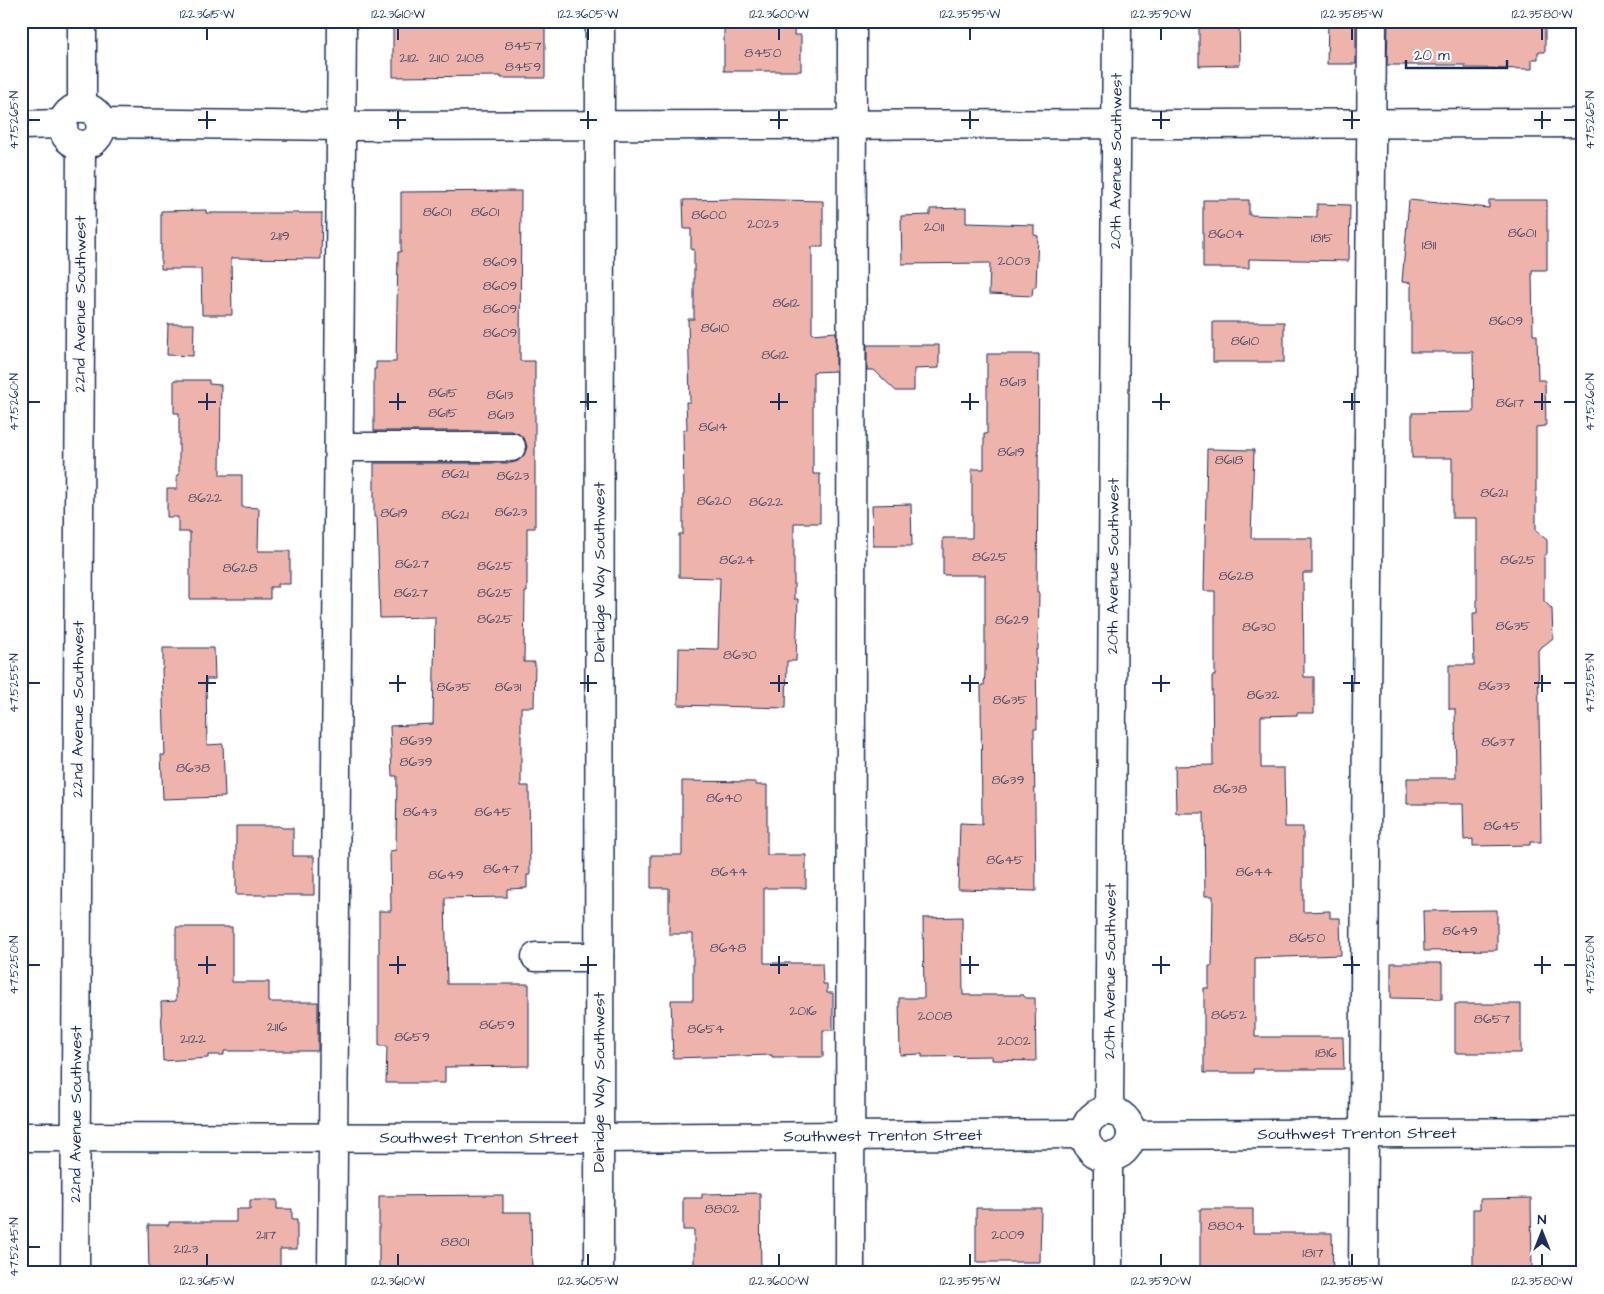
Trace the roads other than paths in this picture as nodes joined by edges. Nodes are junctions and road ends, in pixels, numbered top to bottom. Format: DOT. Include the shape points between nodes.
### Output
graph roads {
  1 [pos="82,21"];
  2 [pos="342,21"];
  3 [pos="600,21"];
  4 [pos="852,21"];
  5 [pos="1117,21"];
  6 [pos="1372,21"];
  7 [pos="82,118"];
  8 [pos="1583,123"];
  9 [pos="599,124"];
  10 [pos="852,124"];
  11 [pos="1116,124"];
  12 [pos="1372,124"];
  13 [pos="21,125"];
  14 [pos="342,126"];
  15 [pos="339,447"];
  16 [pos="511,447"];
  17 [pos="536,956"];
  18 [pos="599,956"];
  19 [pos="1109,1111"];
  20 [pos="1364,1132"];
  21 [pos="1583,1132"];
  22 [pos="1084,1134"];
  23 [pos="1131,1134"];
  24 [pos="332,1136"];
  25 [pos="849,1136"];
  26 [pos="21,1137"];
  27 [pos="76,1137"];
  28 [pos="599,1138"];
  29 [pos="1108,1158"];
  30 [pos="75,1273"];
  31 [pos="332,1273"];
  32 [pos="599,1273"];
  33 [pos="850,1273"];
  34 [pos="1108,1273"];
  35 [pos="1363,1273"];
  1 -- 7 [label="street"];
  2 -- 14 [label="street"];
  3 -- 9 [label="street, Delridge Way Southwest"];
  4 -- 10 [label="street"];
  5 -- 11 [label="street, 20th Avenue Southwest"];
  6 -- 12 [label="street"];
  7 -- 13 [label="street"];
  7 -- 14 [label="street"];
  7 -- 27 [label="street, 22nd Avenue Southwest" via="66,137 81,145"];
  8 -- 12 [label="street"];
  9 -- 10 [label="street"];
  9 -- 14 [label="street"];
  9 -- 18 [label="street, Delridge Way Southwest"];
  10 -- 11 [label="street"];
  10 -- 25 [label="street"];
  11 -- 12 [label="street"];
  11 -- 19 [label="street, 20th Avenue Southwest"];
  12 -- 20 [label="street"];
  14 -- 15 [label="street"];
  15 -- 16 [label="street"];
  15 -- 24 [label="street"];
  17 -- 18 [label="street"];
  18 -- 28 [label="street, Delridge Way Southwest"];
  19 -- 22 [label="street" via="1091,1118"];
  19 -- 23 [label="street" via="1124,1117"];
  20 -- 21 [label="street, Southwest Trenton Street"];
  20 -- 23 [label="street, Southwest Trenton Street"];
  20 -- 35 [label="street"];
  22 -- 25 [label="street, Southwest Trenton Street"];
  22 -- 29 [label="street" via="1089,1149"];
  23 -- 29 [label="street" via="1125,1150"];
  24 -- 27 [label="street, Southwest Trenton Street"];
  24 -- 28 [label="street, Southwest Trenton Street"];
  24 -- 31 [label="street"];
  25 -- 28 [label="street, Southwest Trenton Street"];
  25 -- 33 [label="street"];
  26 -- 27 [label="street, Southwest Trenton Street"];
  27 -- 30 [label="street, 22nd Avenue Southwest"];
  28 -- 32 [label="street, Delridge Way Southwest"];
  29 -- 34 [label="street"];
}
